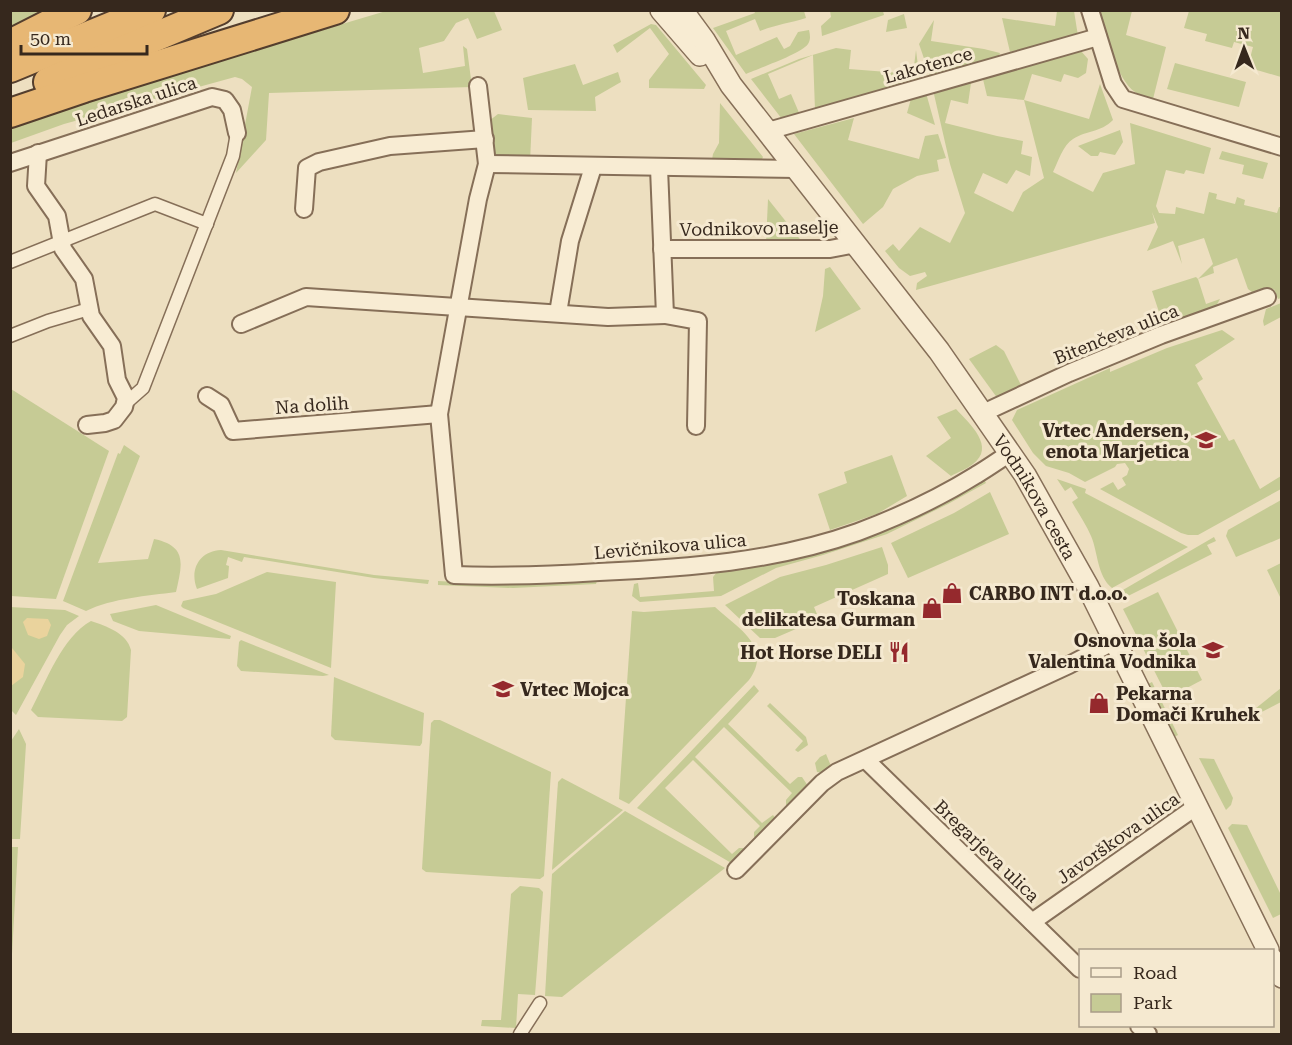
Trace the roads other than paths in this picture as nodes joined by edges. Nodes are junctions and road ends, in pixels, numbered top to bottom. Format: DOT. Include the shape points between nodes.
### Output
graph roads {
  1 [pos="77,10"];
  2 [pos="151,10"];
  3 [pos="219,10"];
  4 [pos="335,10"];
  5 [pos="661,10"];
  6 [pos="681,10"];
  7 [pos="1090,10"];
  8 [pos="1098,37"];
  9 [pos="10,44"];
  10 [pos="10,69"];
  11 [pos="731,85"];
  12 [pos="478,86"];
  13 [pos="10,98"];
  14 [pos="10,113"];
  15 [pos="768,131"];
  16 [pos="237,133"];
  17 [pos="485,139"];
  18 [pos="1281,147"];
  19 [pos="38,153"];
  20 [pos="10,163"];
  21 [pos="487,164"];
  22 [pos="593,167"];
  23 [pos="659,168"];
  24 [pos="797,169"];
  25 [pos="304,209"];
  26 [pos="207,224"];
  27 [pos="61,242"];
  28 [pos="856,244"];
  29 [pos="662,249"];
  30 [pos="10,262"];
  31 [pos="1267,297"];
  32 [pos="89,309"];
  33 [pos="458,309"];
  34 [pos="558,313"];
  35 [pos="665,315"];
  36 [pos="241,324"];
  37 [pos="10,336"];
  38 [pos="207,396"];
  39 [pos="126,403"];
  40 [pos="983,413"];
  41 [pos="439,414"];
  42 [pos="87,425"];
  43 [pos="696,426"];
  44 [pos="1011,453"];
  45 [pos="1115,641"];
  46 [pos="866,760"];
  47 [pos="1197,806"];
  48 [pos="736,870"];
  49 [pos="1032,922"];
  50 [pos="1267,949"];
  51 [pos="1274,963"];
  52 [pos="1079,968"];
  53 [pos="1281,977"];
  54 [pos="540,1004"];
  55 [pos="520,1035"];
  1 -- 9 [label="highway"];
  2 -- 10 [label="highway"];
  3 -- 13 [label="highway"];
  4 -- 14 [label="highway"];
  5 -- 11 [label="street, Vodnikova cesta" via="695,51"];
  6 -- 11 [label="street, Vodnikova cesta"];
  7 -- 8 [label="street"];
  8 -- 15 [label="street, Lakotence"];
  8 -- 18 [label="street" via="1113,84 1123,99"];
  11 -- 15 [label="street, Vodnikova cesta"];
  12 -- 17 [label="street"];
  15 -- 24 [label="street, Vodnikova cesta"];
  16 -- 19 [label="street, Ledarska ulica" via="232,110 225,100 212,98"];
  16 -- 26 [label="street, Ledarska ulica" via="233,156"];
  17 -- 21 [label="street"];
  17 -- 25 [label="street" via="390,146 319,162 307,168"];
  19 -- 20 [label="street, Ledarska ulica"];
  19 -- 27 [label="street" via="36,186 55,211"];
  21 -- 22 [label="street"];
  21 -- 33 [label="street"];
  22 -- 23 [label="street"];
  22 -- 34 [label="street" via="570,241"];
  23 -- 24 [label="street"];
  23 -- 29 [label="street, Vodnikovo naselje"];
  24 -- 28 [label="street, Vodnikova cesta"];
  26 -- 27 [label="street" via="155,204"];
  26 -- 39 [label="street, Ledarska ulica" via="143,388"];
  27 -- 30 [label="street"];
  27 -- 32 [label="street" via="84,279"];
  28 -- 29 [label="street, Vodnikovo naselje" via="830,249"];
  28 -- 40 [label="street, Vodnikova cesta"];
  29 -- 35 [label="street, Vodnikovo naselje"];
  31 -- 40 [label="street, Bitenčeva ulica" via="1161,335"];
  32 -- 37 [label="street"];
  32 -- 39 [label="street" via="112,346 116,376"];
  33 -- 34 [label="street"];
  33 -- 36 [label="street" via="306,297"];
  33 -- 41 [label="street"];
  34 -- 35 [label="street" via="608,317"];
  35 -- 43 [label="street" via="698,321"];
  38 -- 41 [label="street, Na dolih" via="221,405 233,431"];
  39 -- 42 [label="street, Ledarska ulica" via="114,420"];
  40 -- 44 [label="street, Vodnikova cesta"];
  41 -- 44 [label="street, Levičnikova ulica" via="454,575 627,571 715,565 773,555 883,522 954,488"];
  44 -- 45 [label="street, Vodnikova cesta" via="1066,545"];
  45 -- 46 [label="street"];
  45 -- 47 [label="street, Vodnikova cesta"];
  46 -- 48 [label="street" via="822,783"];
  46 -- 49 [label="street, Bregarjeva ulica"];
  47 -- 49 [label="street, Javorškova ulica"];
  47 -- 50 [label="street, Vodnikova cesta"];
  49 -- 52 [label="street, Bregarjeva ulica"];
  51 -- 53 [label="street"];
  54 -- 55 [label="street"];
}
